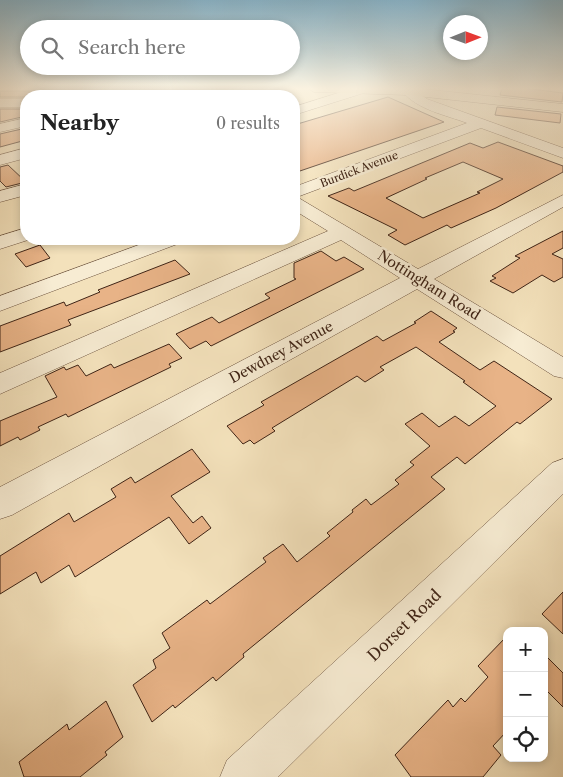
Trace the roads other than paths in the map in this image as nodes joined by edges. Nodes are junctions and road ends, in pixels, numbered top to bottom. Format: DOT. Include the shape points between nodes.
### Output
graph roads {
  1 [pos="16,124"];
  2 [pos="478,124"];
  3 [pos="484,124"];
  4 [pos="0,128"];
  5 [pos="563,153"];
  6 [pos="20,155"];
  7 [pos="0,160"];
  8 [pos="20,191"];
  9 [pos="300,192"];
  10 [pos="0,196"];
  11 [pos="563,200"];
  12 [pos="300,206"];
  13 [pos="343,232"];
  14 [pos="20,236"];
  15 [pos="0,243"];
  16 [pos="157,245"];
  17 [pos="418,278"];
  18 [pos="0,304"];
  19 [pos="563,369"];
  20 [pos="0,384"];
  21 [pos="563,473"];
  22 [pos="0,504"];
  23 [pos="244,777"];
  1 -- 4 [label="street"];
  2 -- 9 [label="street, Burdick Avenue"];
  3 -- 5 [label="street"];
  6 -- 7 [label="street"];
  8 -- 10 [label="street"];
  11 -- 17 [label="street, Dewdney Avenue"];
  12 -- 13 [label="street, Nottingham Road"];
  13 -- 17 [label="street, Nottingham Road"];
  13 -- 20 [label="street"];
  14 -- 15 [label="street"];
  16 -- 18 [label="street"];
  17 -- 19 [label="street, Nottingham Road"];
  17 -- 22 [label="street, Dewdney Avenue"];
  21 -- 23 [label="street, Dorset Road"];
}
